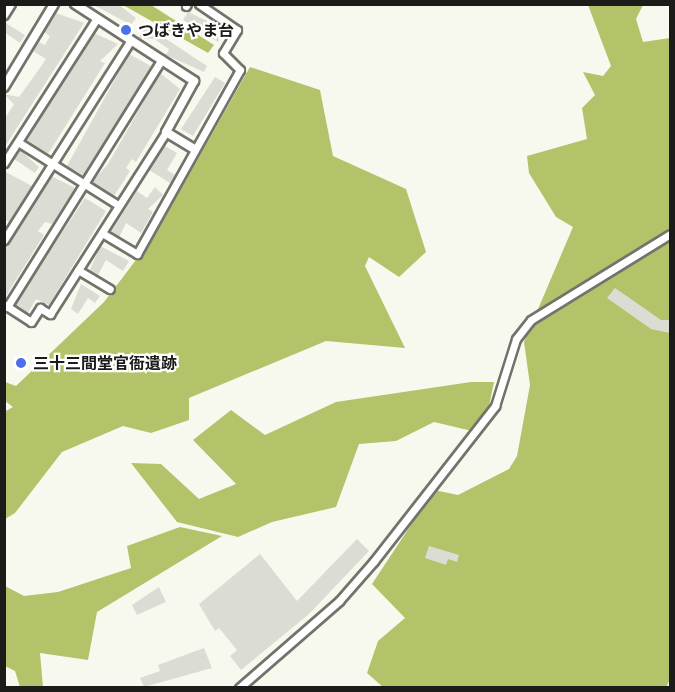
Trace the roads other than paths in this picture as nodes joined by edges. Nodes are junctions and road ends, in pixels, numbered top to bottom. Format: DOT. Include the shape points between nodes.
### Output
graph roads {
  1 [pos="11,4"];
  2 [pos="54,4"];
  3 [pos="75,4"];
  4 [pos="198,4"];
  5 [pos="4,15"];
  6 [pos="97,18"];
  7 [pos="131,40"];
  8 [pos="162,59"];
  9 [pos="4,87"];
  10 [pos="166,132"];
  11 [pos="18,142"];
  12 [pos="192,148"];
  13 [pos="4,163"];
  14 [pos="53,164"];
  15 [pos="85,184"];
  16 [pos="118,205"];
  17 [pos="102,233"];
  18 [pos="670,234"];
  19 [pos="4,240"];
  20 [pos="78,270"];
  21 [pos="110,289"];
  22 [pos="6,306"];
  23 [pos="239,687"];
  1 -- 5 [label="street"];
  2 -- 9 [label="street"];
  3 -- 6 [label="street"];
  4 -- 12 [label="street" via="237,30 223,53 240,70"];
  6 -- 7 [label="street"];
  6 -- 11 [label="street"];
  7 -- 8 [label="street"];
  7 -- 14 [label="street"];
  8 -- 10 [label="street" via="194,81"];
  8 -- 15 [label="street"];
  10 -- 12 [label="street"];
  10 -- 16 [label="street"];
  11 -- 13 [label="street"];
  11 -- 14 [label="street"];
  12 -- 17 [label="street" via="182,165 181,182 137,254"];
  14 -- 15 [label="street"];
  14 -- 19 [label="street"];
  15 -- 16 [label="street"];
  15 -- 22 [label="street"];
  16 -- 17 [label="street"];
  17 -- 20 [label="street"];
  18 -- 23 [label="street" via="531,320 516,339 495,406 374,561 339,602"];
  20 -- 21 [label="street"];
  20 -- 22 [label="street" via="50,314 40,308 31,322"];
}
